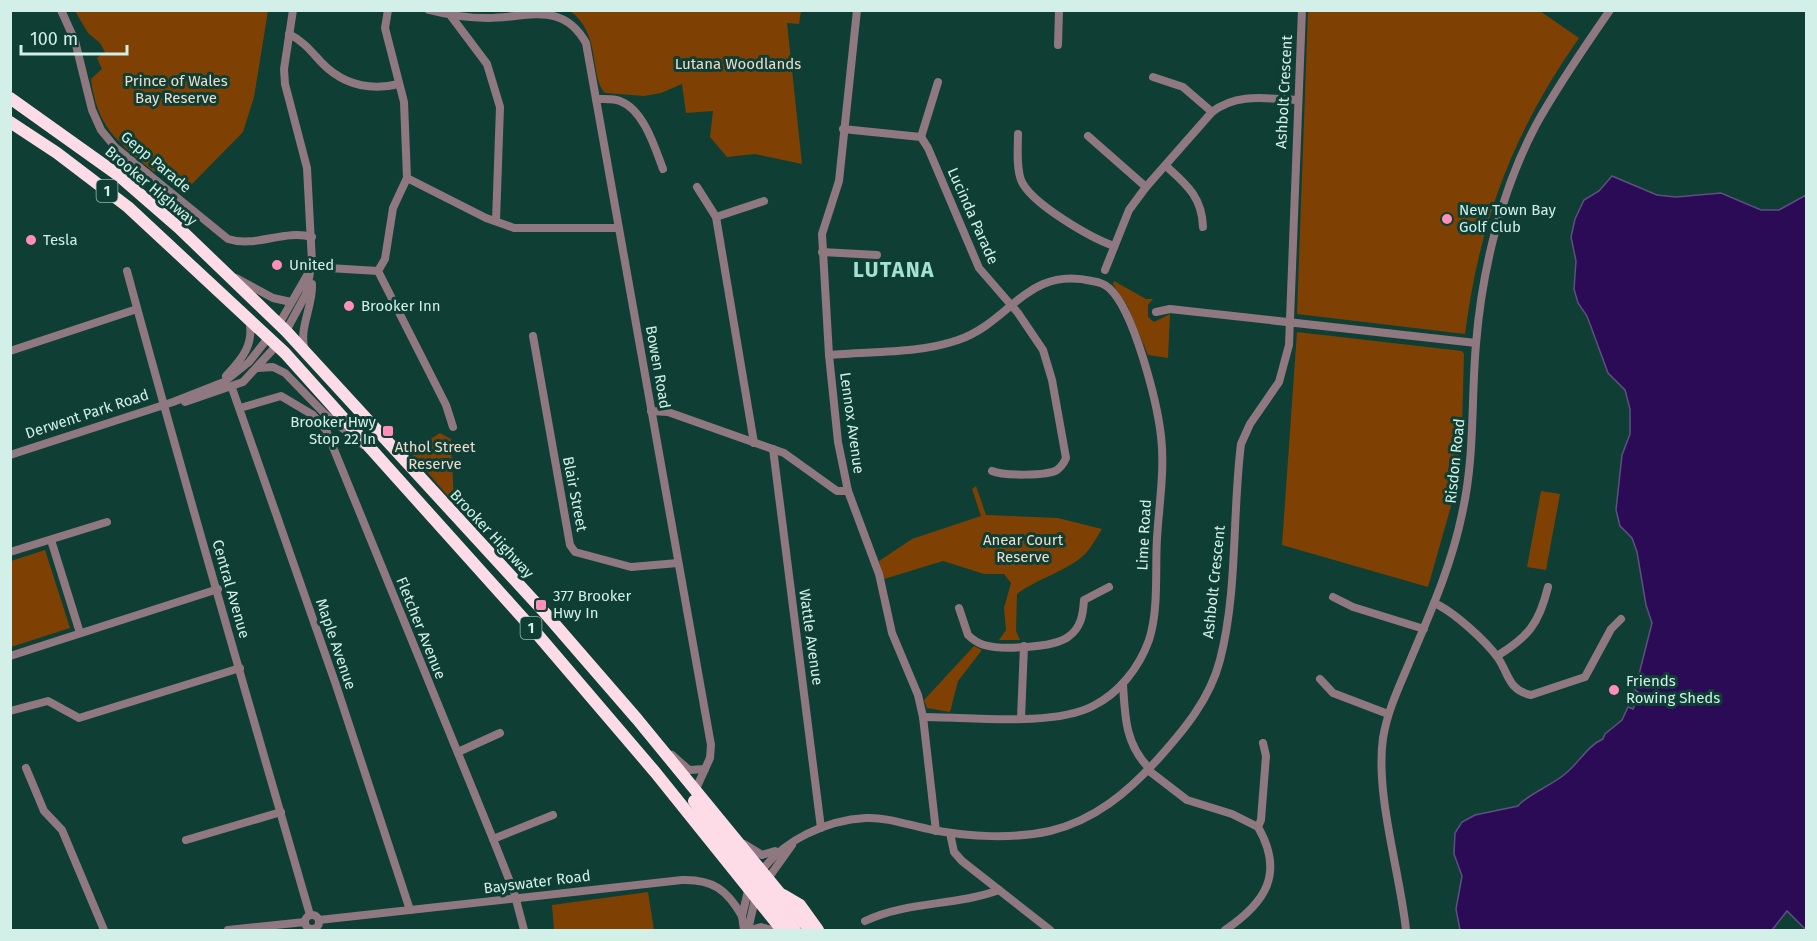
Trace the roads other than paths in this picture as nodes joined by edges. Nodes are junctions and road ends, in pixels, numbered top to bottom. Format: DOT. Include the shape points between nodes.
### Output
graph roads {
  1 [pos="60,10"];
  2 [pos="293,10"];
  3 [pos="388,10"];
  4 [pos="429,10"];
  5 [pos="857,10"];
  6 [pos="1059,10"];
  7 [pos="1302,10"];
  8 [pos="1610,10"];
  9 [pos="524,11"];
  10 [pos="451,16"];
  11 [pos="289,34"];
  12 [pos="1058,45"];
  13 [pos="1153,77"];
  14 [pos="938,82"];
  15 [pos="399,84"];
  16 [pos="10,98"];
  17 [pos="596,99"];
  18 [pos="1298,100"];
  19 [pos="1212,112"];
  20 [pos="10,122"];
  21 [pos="843,129"];
  22 [pos="1018,134"];
  23 [pos="1088,136"];
  24 [pos="921,137"];
  25 [pos="1166,166"];
  26 [pos="663,169"];
  27 [pos="407,178"];
  28 [pos="697,187"];
  29 [pos="1146,187"];
  30 [pos="764,201"];
  31 [pos="716,217"];
  32 [pos="495,222"];
  33 [pos="1203,227"];
  34 [pos="617,228"];
  35 [pos="312,237"];
  36 [pos="1114,246"];
  37 [pos="822,252"];
  38 [pos="877,255"];
  39 [pos="223,270"];
  40 [pos="311,270"];
  41 [pos="378,270"];
  42 [pos="1105,270"];
  43 [pos="127,271"];
  44 [pos="291,302"];
  45 [pos="1011,305"];
  46 [pos="137,309"];
  47 [pos="1156,312"];
  48 [pos="248,319"];
  49 [pos="1290,322"];
  50 [pos="282,328"];
  51 [pos="533,336"];
  52 [pos="272,342"];
  53 [pos="1476,343"];
  54 [pos="10,351"];
  55 [pos="305,352"];
  56 [pos="829,355"];
  57 [pos="258,368"];
  58 [pos="214,386"];
  59 [pos="232,388"];
  60 [pos="173,402"];
  61 [pos="162,406"];
  62 [pos="240,408"];
  63 [pos="651,411"];
  64 [pos="453,428"];
  65 [pos="754,443"];
  66 [pos="773,449"];
  67 [pos="373,453"];
  68 [pos="10,455"];
  69 [pos="992,471"];
  70 [pos="848,491"];
  71 [pos="107,522"];
  72 [pos="51,540"];
  73 [pos="10,552"];
  74 [pos="678,563"];
  75 [pos="1108,587"];
  76 [pos="1548,587"];
  77 [pos="218,590"];
  78 [pos="1333,597"];
  79 [pos="1434,603"];
  80 [pos="959,608"];
  81 [pos="1621,619"];
  82 [pos="1424,629"];
  83 [pos="80,633"];
  84 [pos="1024,646"];
  85 [pos="10,656"];
  86 [pos="1497,656"];
  87 [pos="240,668"];
  88 [pos="1320,679"];
  89 [pos="1123,684"];
  90 [pos="10,711"];
  91 [pos="1388,714"];
  92 [pos="923,717"];
  93 [pos="1022,718"];
  94 [pos="500,733"];
  95 [pos="654,740"];
  96 [pos="1263,743"];
  97 [pos="458,752"];
  98 [pos="26,768"];
  99 [pos="705,769"];
  100 [pos="1148,769"];
  101 [pos="695,791"];
  102 [pos="281,812"];
  103 [pos="553,815"];
  104 [pos="722,825"];
  105 [pos="1258,827"];
  106 [pos="821,828"];
  107 [pos="936,831"];
  108 [pos="950,833"];
  109 [pos="493,839"];
  110 [pos="186,840"];
  111 [pos="796,840"];
  112 [pos="781,849"];
  113 [pos="760,886"];
  114 [pos="999,890"];
  115 [pos="515,897"];
  116 [pos="410,910"];
  117 [pos="742,916"];
  118 [pos="307,918"];
  119 [pos="865,921"];
  120 [pos="316,926"];
  121 [pos="104,930"];
  122 [pos="228,930"];
  123 [pos="524,930"];
  124 [pos="747,930"];
  125 [pos="772,930"];
  126 [pos="782,930"];
  127 [pos="795,930"];
  128 [pos="810,930"];
  129 [pos="818,930"];
  130 [pos="1050,930"];
  131 [pos="1225,930"];
  132 [pos="1406,930"];
  1 -- 35 [label="street, Gepp Parade" via="75,41 96,120 115,147 228,239 246,243"];
  2 -- 11 [label="street, Derwent Park Road"];
  3 -- 15 [label="street" via="385,28"];
  4 -- 10 [label="street, Bowen Road"];
  5 -- 21 [label="street, Lennox Avenue"];
  6 -- 12 [label="street"];
  7 -- 18 [label="street, Ashbolt Crescent"];
  8 -- 53 [label="street, Risdon Road" via="1557,90 1516,170 1493,243"];
  9 -- 10 [label="street, Bowen Road" via="489,18"];
  9 -- 17 [label="street, Bowen Road" via="560,16 579,32 586,43"];
  10 -- 32 [label="street" via="487,64 498,98"];
  11 -- 15 [label="street" via="303,41 337,76 355,85 371,88"];
  11 -- 35 [label="street, Derwent Park Road" via="285,84 307,168"];
  13 -- 19 [label="street" via="1183,87"];
  14 -- 24 [label="street"];
  15 -- 27 [label="street" via="404,102"];
  16 -- 39 [label="highway, Brooker Highway / 1" via="118,175"];
  17 -- 26 [label="street" via="621,101 636,112"];
  17 -- 34 [label="street, Bowen Road"];
  18 -- 19 [label="street" via="1244,97 1223,103"];
  18 -- 49 [label="street, Ashbolt Crescent"];
  19 -- 25 [label="street"];
  20 -- 48 [label="highway, Brooker Highway / 1" via="128,207"];
  21 -- 24 [label="street"];
  21 -- 37 [label="street, Lennox Avenue" via="839,181 822,234"];
  22 -- 36 [label="street" via="1019,172 1025,186 1079,231"];
  23 -- 29 [label="street"];
  24 -- 45 [label="street, Lucinda Parade" via="979,268"];
  25 -- 29 [label="street"];
  25 -- 33 [label="street" via="1194,191"];
  27 -- 32 [label="street"];
  27 -- 41 [label="street" via="393,208 385,259"];
  28 -- 31 [label="street"];
  29 -- 36 [label="street" via="1129,210"];
  30 -- 31 [label="street"];
  31 -- 65 [label="street"];
  32 -- 34 [label="street" via="514,228"];
  34 -- 63 [label="street, Bowen Road"];
  35 -- 40 [label="street, Derwent Park Road"];
  36 -- 42 [label="street"];
  37 -- 38 [label="street"];
  37 -- 56 [label="street, Lennox Avenue"];
  39 -- 44 [label="street" via="273,298"];
  39 -- 50 [label="highway, Brooker Highway / 1"];
  40 -- 41 [label="street"];
  40 -- 44 [label="street, Derwent Park Road"];
  40 -- 50 [label="street, Derwent Park Road" via="304,300"];
  40 -- 55 [label="street" via="311,303 302,335"];
  41 -- 64 [label="street" via="446,405"];
  43 -- 46 [label="street, Central Avenue"];
  44 -- 50 [label="street, Derwent Park Road"];
  45 -- 56 [label="street, Lime Road" via="977,332 958,340 936,346"];
  45 -- 69 [label="street, Lucinda Parade" via="1031,330 1048,363 1066,458 1056,471 1048,473"];
  45 -- 89 [label="street, Lime Road" via="1052,279 1101,284 1118,300 1141,351 1161,439 1154,610 1149,638"];
  46 -- 54 [label="street"];
  46 -- 61 [label="street, Central Avenue"];
  47 -- 49 [label="street" via="1170,309"];
  48 -- 52 [label="highway, Brooker Highway / 1"];
  48 -- 58 [label="street" via="251,335 246,351"];
  49 -- 53 [label="street"];
  49 -- 100 [label="street, Ashbolt Crescent" via="1289,345 1279,382 1241,444 1227,627 1220,661 1194,715"];
  50 -- 52 [label="highway, Derwent Park Road"];
  50 -- 55 [label="highway, Brooker Highway / 1"];
  51 -- 74 [label="street, Blair Street" via="570,545 575,552 631,567"];
  52 -- 57 [label="street, Derwent Park Road"];
  52 -- 58 [label="street, Derwent Park Road" via="237,374"];
  52 -- 67 [label="highway, Brooker Highway / 1"];
  53 -- 79 [label="street, Risdon Road" via="1472,449 1466,494"];
  55 -- 95 [label="highway, Brooker Highway / 1" via="546,614"];
  56 -- 70 [label="street, Lennox Avenue" via="838,442"];
  57 -- 59 [label="street, Derwent Park Road"];
  57 -- 67 [label="street" via="273,367 285,373 331,419"];
  58 -- 60 [label="street, Derwent Park Road"];
  59 -- 60 [label="street, Derwent Park Road"];
  59 -- 62 [label="street, Maple Avenue"];
  60 -- 61 [label="street, Derwent Park Road"];
  61 -- 68 [label="street, Derwent Park Road"];
  61 -- 77 [label="street, Central Avenue"];
  62 -- 97 [label="street, Fletcher Avenue" via="281,396 313,414 323,425"];
  62 -- 116 [label="street, Maple Avenue"];
  63 -- 65 [label="street" via="669,412"];
  63 -- 74 [label="street, Bowen Road"];
  65 -- 66 [label="street"];
  66 -- 70 [label="street" via="837,491"];
  66 -- 106 [label="street, Wattle Avenue"];
  67 -- 113 [label="highway, Brooker Highway / 1"];
  70 -- 92 [label="street, Lennox Avenue" via="879,574 892,633"];
  71 -- 72 [label="street"];
  72 -- 73 [label="street"];
  72 -- 83 [label="street"];
  74 -- 99 [label="street, Bowen Road" via="711,745"];
  75 -- 84 [label="street" via="1084,600 1083,616 1068,637 1055,644"];
  76 -- 86 [label="street" via="1529,633"];
  77 -- 83 [label="street"];
  77 -- 87 [label="street, Central Avenue"];
  78 -- 82 [label="street"];
  79 -- 82 [label="street, Risdon Road"];
  79 -- 86 [label="street" via="1450,610"];
  80 -- 84 [label="street" via="968,635 975,641"];
  81 -- 86 [label="street" via="1611,629 1585,677 1535,694 1513,687"];
  82 -- 91 [label="street, Risdon Road"];
  83 -- 85 [label="street"];
  84 -- 93 [label="street"];
  87 -- 90 [label="street" via="79,718 48,701"];
  87 -- 102 [label="street, Central Avenue"];
  88 -- 91 [label="street" via="1333,693"];
  89 -- 93 [label="street, Lime Road" via="1076,714"];
  89 -- 100 [label="street" via="1126,732"];
  91 -- 132 [label="street, Risdon Road" via="1383,768"];
  92 -- 93 [label="street, Lime Road"];
  92 -- 107 [label="street, Lennox Avenue"];
  94 -- 97 [label="street"];
  95 -- 99 [label="street" via="689,770"];
  95 -- 101 [label="highway, Brooker Highway / 1"];
  96 -- 105 [label="street" via="1266,756"];
  97 -- 109 [label="street, Fletcher Avenue"];
  98 -- 121 [label="street" via="44,811 62,830"];
  99 -- 101 [label="street, Bowen Road"];
  100 -- 105 [label="street" via="1187,800"];
  100 -- 108 [label="street, Ashbolt Crescent" via="1114,801 1069,825 1020,835"];
  101 -- 104 [label="highway, Brooker Highway / 1"];
  101 -- 113 [label="highway" via="694,800 700,811"];
  102 -- 110 [label="street"];
  102 -- 118 [label="street, Central Avenue"];
  103 -- 109 [label="street"];
  104 -- 112 [label="street" via="758,853 766,855"];
  104 -- 113 [label="highway, Brooker Highway / 1"];
  105 -- 131 [label="street" via="1269,849 1265,892 1254,909"];
  106 -- 107 [label="street, Ashbolt Crescent" via="864,818"];
  106 -- 111 [label="street, Ashbolt Crescent"];
  107 -- 108 [label="street, Ashbolt Crescent"];
  108 -- 114 [label="street" via="957,856"];
  109 -- 115 [label="street, Fletcher Avenue"];
  111 -- 112 [label="street, Ashbolt Crescent"];
  111 -- 113 [label="street, Ashbolt Crescent"];
  112 -- 113 [label="street, Ashbolt Crescent" via="770,858"];
  113 -- 117 [label="street"];
  113 -- 124 [label="street"];
  113 -- 126 [label="highway, Brooker Highway / 1"];
  113 -- 127 [label="highway"];
  113 -- 128 [label="highway, Brooker Highway / 1"];
  113 -- 129 [label="highway" via="800,905"];
  114 -- 119 [label="street" via="982,897 883,912"];
  114 -- 130 [label="street"];
  115 -- 116 [label="street, Bayswater Road"];
  115 -- 117 [label="street, Bayswater Road" via="697,879 726,891"];
  115 -- 123 [label="street, Fletcher Avenue"];
  116 -- 120 [label="street, Bayswater Road"];
  117 -- 124 [label="street"];
  118 -- 120 [label="street"];
  118 -- 120 [label="street" via="308,927"];
  118 -- 122 [label="street"];
  124 -- 125 [label="street"];
}
